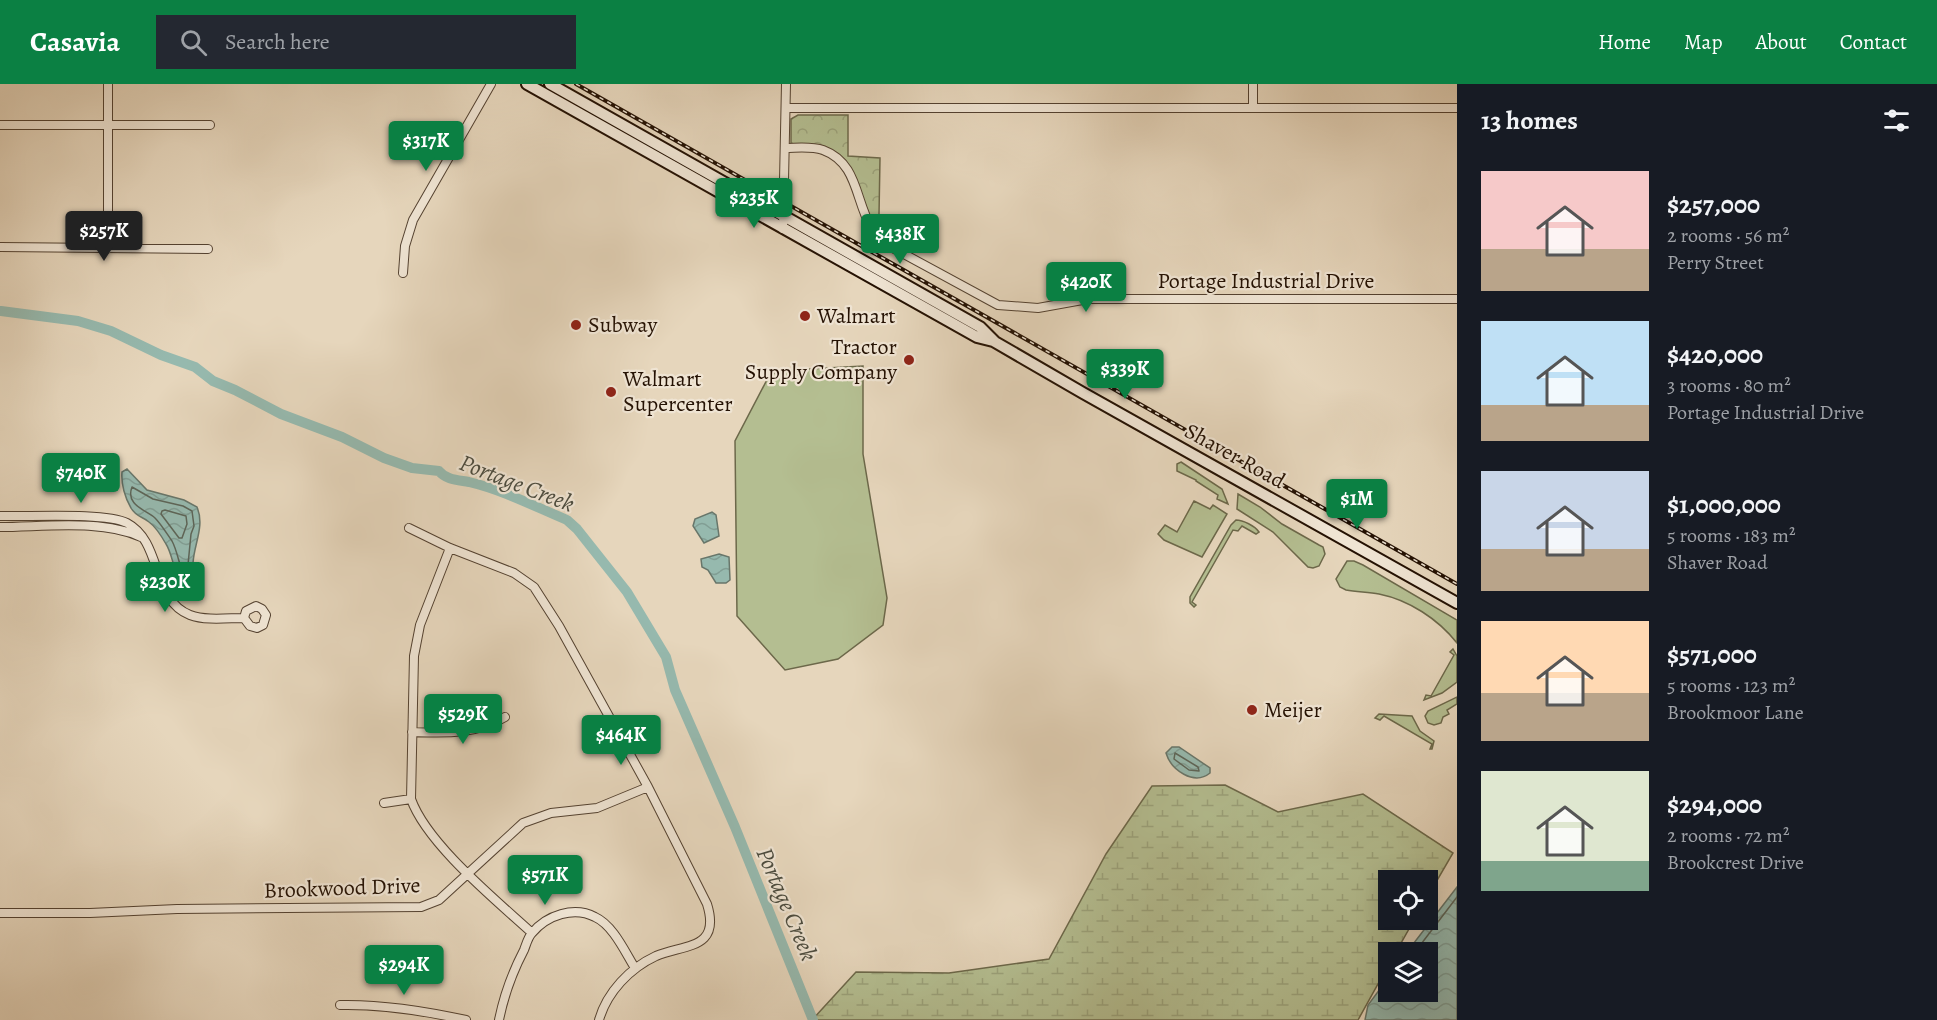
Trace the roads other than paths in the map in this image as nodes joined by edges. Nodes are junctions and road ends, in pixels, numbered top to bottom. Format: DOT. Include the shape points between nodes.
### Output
graph roads {
  1 [pos="108,84"];
  2 [pos="491,84"];
  3 [pos="527,84"];
  4 [pos="550,84"];
  5 [pos="786,84"];
  6 [pos="1253,84"];
  7 [pos="786,108"];
  8 [pos="1253,108"];
  9 [pos="1457,108"];
  10 [pos="107,124"];
  11 [pos="0,125"];
  12 [pos="210,125"];
  13 [pos="785,147"];
  14 [pos="783,216"];
  15 [pos="783,229"];
  16 [pos="0,247"];
  17 [pos="108,249"];
  18 [pos="208,249"];
  19 [pos="403,273"];
  20 [pos="1457,299"];
  21 [pos="995,342"];
  22 [pos="0,516"];
  23 [pos="52,517"];
  24 [pos="97,517"];
  25 [pos="97,526"];
  26 [pos="0,527"];
  27 [pos="52,527"];
  28 [pos="409,528"];
  29 [pos="142,538"];
  30 [pos="450,548"];
  31 [pos="1457,603"];
  32 [pos="244,618"];
  33 [pos="505,717"];
  34 [pos="412,732"];
  35 [pos="648,787"];
  36 [pos="411,799"];
  37 [pos="384,803"];
  38 [pos="469,874"];
  39 [pos="0,913"];
  40 [pos="532,933"];
  41 [pos="635,968"];
  42 [pos="340,1005"];
  43 [pos="466,1020"];
  44 [pos="499,1020"];
  45 [pos="599,1020"];
  1 -- 10 [label="street"];
  2 -- 19 [label="street" via="413,220 405,246"];
  3 -- 15 [label="main road, Shaver Road"];
  4 -- 14 [label="main road, Shaver Road"];
  5 -- 7 [label="street"];
  6 -- 8 [label="street"];
  7 -- 8 [label="street"];
  7 -- 13 [label="street"];
  8 -- 9 [label="street"];
  10 -- 11 [label="street"];
  10 -- 12 [label="street"];
  10 -- 17 [label="street"];
  13 -- 14 [label="street"];
  13 -- 20 [label="street, Portage Industrial Drive" via="815,148 838,159 850,172 878,236 891,247 998,305 1038,308 1088,299"];
  14 -- 15 [label="street"];
  14 -- 21 [label="main road, Shaver Road" via="980,327"];
  15 -- 21 [label="main road, Shaver Road" via="977,337"];
  16 -- 17 [label="street"];
  17 -- 18 [label="street"];
  21 -- 31 [label="main road, Shaver Road"];
  22 -- 23 [label="street"];
  23 -- 24 [label="street"];
  23 -- 27 [label="street"];
  24 -- 25 [label="street"];
  24 -- 29 [label="street" via="125,522"];
  25 -- 27 [label="street"];
  25 -- 29 [label="street"];
  26 -- 27 [label="street"];
  28 -- 30 [label="street"];
  29 -- 32 [label="street" via="172,603 191,615"];
  30 -- 34 [label="street" via="416,642"];
  30 -- 35 [label="street" via="514,573 534,587"];
  33 -- 34 [label="street" via="468,732"];
  34 -- 36 [label="street"];
  35 -- 38 [label="street, Brookwood Drive" via="597,808 551,813 523,823"];
  35 -- 41 [label="street" via="704,896 711,923 699,943 657,956"];
  36 -- 37 [label="street"];
  36 -- 38 [label="street" via="426,828"];
  38 -- 39 [label="street, Brookwood Drive" via="439,900 412,909"];
  38 -- 40 [label="street"];
  40 -- 41 [label="street" via="562,913 596,917"];
  40 -- 44 [label="street" via="504,995"];
  41 -- 45 [label="street" via="610,997"];
  42 -- 43 [label="street" via="402,1009"];
}
